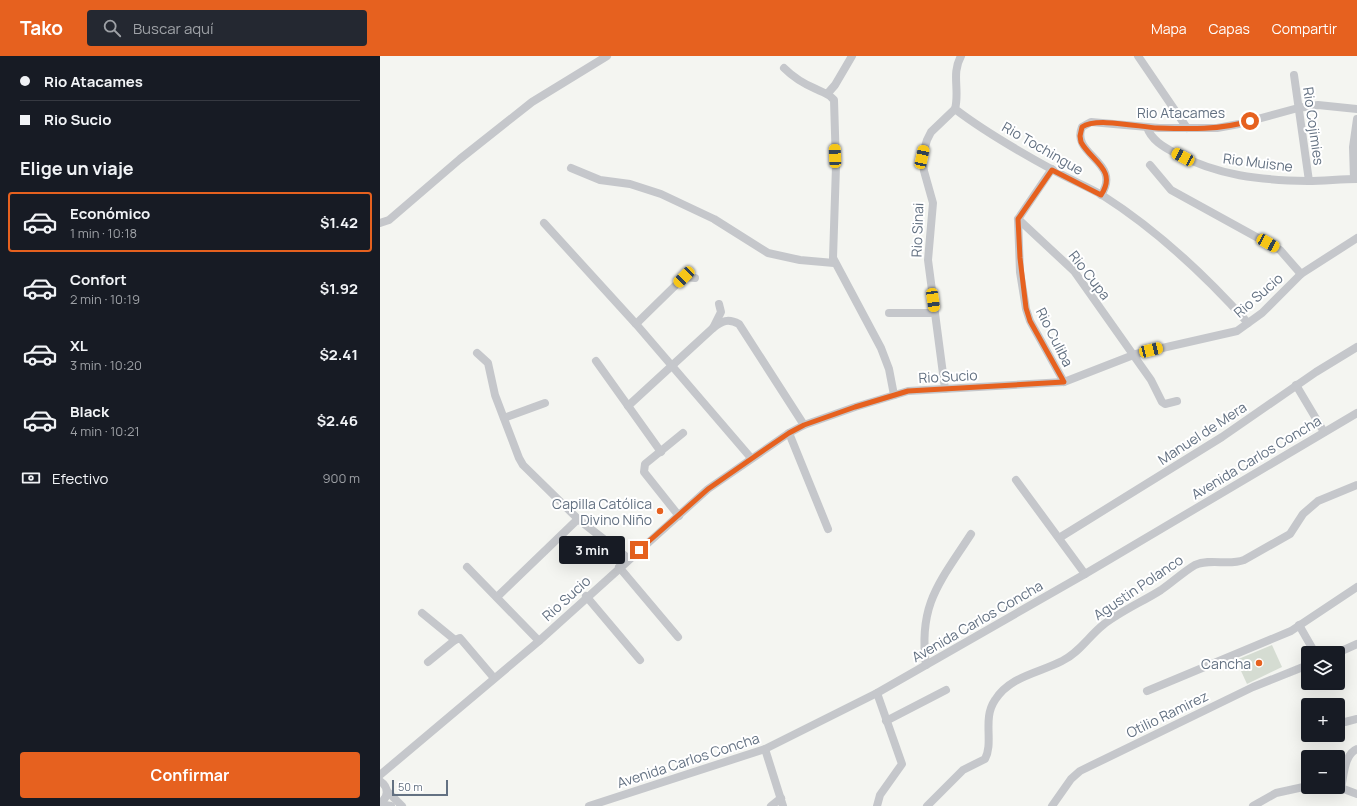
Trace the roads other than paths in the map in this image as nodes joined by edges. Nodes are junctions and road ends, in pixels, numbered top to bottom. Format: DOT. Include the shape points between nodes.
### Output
graph roads {
  1 [pos="607,56"];
  2 [pos="852,56"];
  3 [pos="962,56"];
  4 [pos="1138,56"];
  5 [pos="784,68"];
  6 [pos="1294,75"];
  7 [pos="828,93"];
  8 [pos="1298,108"];
  9 [pos="955,109"];
  10 [pos="1357,109"];
  11 [pos="1357,119"];
  12 [pos="1146,127"];
  13 [pos="1187,128"];
  14 [pos="1150,165"];
  15 [pos="571,168"];
  16 [pos="1052,170"];
  17 [pos="1356,179"];
  18 [pos="1309,181"];
  19 [pos="1101,195"];
  20 [pos="1018,219"];
  21 [pos="380,223"];
  22 [pos="544,223"];
  23 [pos="1357,238"];
  24 [pos="834,263"];
  25 [pos="1301,274"];
  26 [pos="695,278"];
  27 [pos="719,304"];
  28 [pos="935,313"];
  29 [pos="889,314"];
  30 [pos="1248,323"];
  31 [pos="636,324"];
  32 [pos="713,328"];
  33 [pos="1357,347"];
  34 [pos="477,353"];
  35 [pos="1133,355"];
  36 [pos="596,361"];
  37 [pos="672,367"];
  38 [pos="1064,382"];
  39 [pos="1296,385"];
  40 [pos="945,389"];
  41 [pos="894,395"];
  42 [pos="1177,401"];
  43 [pos="545,403"];
  44 [pos="628,406"];
  45 [pos="1357,413"];
  46 [pos="504,418"];
  47 [pos="804,425"];
  48 [pos="1324,432"];
  49 [pos="683,433"];
  50 [pos="789,433"];
  51 [pos="661,452"];
  52 [pos="751,458"];
  53 [pos="1016,480"];
  54 [pos="1357,485"];
  55 [pos="678,516"];
  56 [pos="578,519"];
  57 [pos="828,530"];
  58 [pos="971,534"];
  59 [pos="1059,538"];
  60 [pos="629,559"];
  61 [pos="467,567"];
  62 [pos="620,567"];
  63 [pos="1085,574"];
  64 [pos="1357,587"];
  65 [pos="586,596"];
  66 [pos="497,597"];
  67 [pos="422,613"];
  68 [pos="1299,626"];
  69 [pos="678,637"];
  70 [pos="455,640"];
  71 [pos="539,640"];
  72 [pos="1357,644"];
  73 [pos="1311,646"];
  74 [pos="1345,649"];
  75 [pos="640,660"];
  76 [pos="428,662"];
  77 [pos="926,666"];
  78 [pos="1301,668"];
  79 [pos="494,678"];
  80 [pos="946,690"];
  81 [pos="1147,691"];
  82 [pos="877,693"];
  83 [pos="1357,719"];
  84 [pos="886,721"];
  85 [pos="1345,722"];
  86 [pos="765,749"];
  87 [pos="1357,749"];
  88 [pos="390,768"];
  89 [pos="1345,772"];
  90 [pos="380,775"];
  91 [pos="380,781"];
  92 [pos="1301,788"];
  93 [pos="386,789"];
  94 [pos="1345,790"];
  95 [pos="1357,794"];
  96 [pos="782,802"];
  97 [pos="380,803"];
  98 [pos="391,806"];
  99 [pos="402,806"];
  100 [pos="589,806"];
  101 [pos="771,806"];
  102 [pos="877,806"];
  103 [pos="927,806"];
  104 [pos="1052,806"];
  105 [pos="1253,806"];
  1 -- 21 [label="street" via="532,102 389,220"];
  2 -- 7 [label="street"];
  3 -- 9 [label="street" via="957,64 955,77"];
  4 -- 13 [label="street"];
  5 -- 7 [label="street" via="816,90"];
  6 -- 8 [label="street, Rio Cojimies"];
  7 -- 24 [label="street" via="836,107 832,253"];
  8 -- 10 [label="street, Rio Atacames" via="1318,104"];
  8 -- 13 [label="street, Rio Atacames" via="1217,128"];
  8 -- 18 [label="street, Rio Cojimies"];
  9 -- 16 [label="street, Rio Tochingue"];
  9 -- 28 [label="street, Rio Sinai" via="931,132 922,157 933,203 928,260"];
  11 -- 17 [label="street" via="1353,147"];
  12 -- 13 [label="street, Rio Atacames"];
  12 -- 18 [label="street, Rio Muisne" via="1153,138 1194,163 1225,173"];
  12 -- 19 [label="street, Rio Atacames" via="1096,122 1082,127 1081,142 1103,168 1106,176 1107,183"];
  14 -- 25 [label="street" via="1171,190 1280,250"];
  15 -- 24 [label="street" via="600,180 630,184 661,194 714,219 768,253 800,260"];
  16 -- 19 [label="street, Rio Tochingue"];
  16 -- 20 [label="street"];
  17 -- 18 [label="street, Rio Muisne"];
  19 -- 30 [label="street, Rio Tochingue" via="1151,230 1198,270"];
  20 -- 35 [label="street, Rio Cupa" via="1074,271"];
  20 -- 38 [label="street, Rio Culiba" via="1020,272 1026,308 1036,334"];
  22 -- 31 [label="street"];
  23 -- 25 [label="street, Rio Sucio"];
  24 -- 41 [label="street" via="872,327 889,369"];
  25 -- 30 [label="street, Rio Sucio" via="1272,304"];
  26 -- 31 [label="street" via="684,277"];
  27 -- 32 [label="street" via="721,312"];
  28 -- 29 [label="street"];
  28 -- 40 [label="street, Rio Sinai"];
  30 -- 35 [label="street, Rio Sucio" via="1228,334 1199,338"];
  31 -- 37 [label="street"];
  32 -- 37 [label="street"];
  32 -- 47 [label="street" via="725,321 732,320 739,324"];
  33 -- 39 [label="street, Manuel de Mera"];
  34 -- 46 [label="street" via="488,363 495,395"];
  35 -- 38 [label="street, Rio Sucio"];
  35 -- 42 [label="street, Rio Cupa" via="1151,380 1162,402 1165,404"];
  36 -- 44 [label="street"];
  37 -- 44 [label="street"];
  37 -- 52 [label="street"];
  38 -- 40 [label="street, Rio Sucio"];
  39 -- 48 [label="street"];
  39 -- 59 [label="street, Manuel de Mera" via="1222,437"];
  40 -- 41 [label="street, Rio Sucio" via="908,391"];
  41 -- 47 [label="street, Rio Sucio"];
  43 -- 46 [label="street"];
  44 -- 51 [label="street"];
  45 -- 48 [label="street, Avenida Carlos Concha"];
  46 -- 56 [label="street" via="523,465"];
  47 -- 50 [label="street, Rio Sucio"];
  48 -- 63 [label="street, Avenida Carlos Concha"];
  49 -- 51 [label="street"];
  50 -- 52 [label="street, Rio Sucio"];
  50 -- 57 [label="street"];
  51 -- 55 [label="street" via="645,464 644,472"];
  52 -- 55 [label="street, Rio Sucio" via="708,489"];
  53 -- 59 [label="street"];
  54 -- 103 [label="street, Agustin Polanco" via="1318,501 1303,514 1290,534 1244,560 1202,562 1195,565 1160,591 1103,625 1068,657 1003,688 989,712 988,750 985,759 963,770"];
  55 -- 60 [label="street, Rio Sucio"];
  56 -- 60 [label="street"];
  56 -- 66 [label="street"];
  58 -- 77 [label="street" via="934,591 928,607 924,648"];
  59 -- 63 [label="street"];
  60 -- 62 [label="street, Rio Sucio"];
  61 -- 66 [label="street"];
  62 -- 65 [label="street, Rio Sucio"];
  62 -- 69 [label="street"];
  63 -- 77 [label="street, Avenida Carlos Concha"];
  64 -- 68 [label="street"];
  65 -- 71 [label="street, Rio Sucio"];
  65 -- 75 [label="street"];
  66 -- 71 [label="street"];
  67 -- 70 [label="street"];
  68 -- 73 [label="street"];
  68 -- 81 [label="street"];
  70 -- 76 [label="street"];
  70 -- 79 [label="street" via="462,639"];
  71 -- 79 [label="street, Rio Sucio"];
  72 -- 74 [label="street"];
  77 -- 82 [label="street, Avenida Carlos Concha"];
  78 -- 104 [label="street, Otilio Ramirez" via="1253,687 1080,771 1071,779"];
  79 -- 88 [label="street, Rio Sucio"];
  80 -- 84 [label="street"];
  82 -- 84 [label="street"];
  82 -- 86 [label="street, Avenida Carlos Concha"];
  83 -- 85 [label="street"];
  84 -- 102 [label="street" via="902,764 880,795"];
  86 -- 96 [label="street"];
  86 -- 100 [label="street, Avenida Carlos Concha"];
  87 -- 89 [label="street" via="1349,756"];
  88 -- 90 [label="street, Rio Sucio"];
  88 -- 93 [label="street"];
  91 -- 93 [label="street"];
  92 -- 105 [label="street" via="1276,793"];
  93 -- 97 [label="street" via="386,798"];
  93 -- 99 [label="street"];
  94 -- 95 [label="street"];
  96 -- 101 [label="street"];
  97 -- 98 [label="street"];
}
